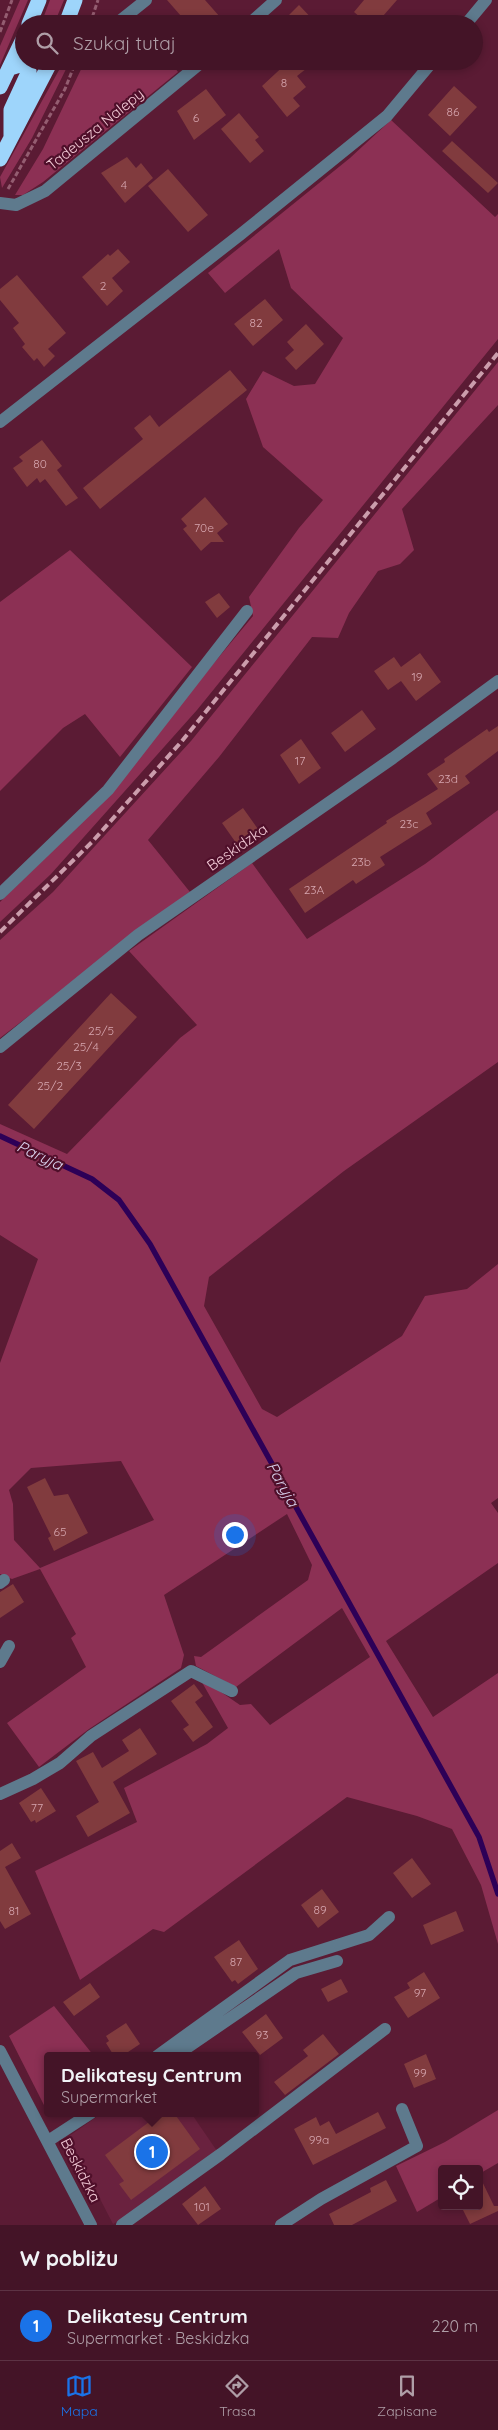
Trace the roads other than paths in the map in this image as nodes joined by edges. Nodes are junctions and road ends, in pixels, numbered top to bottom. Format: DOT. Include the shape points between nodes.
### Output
graph roads {
  1 [pos="38,0"];
  2 [pos="75,0"];
  3 [pos="146,0"];
  4 [pos="276,0"];
  5 [pos="486,0"];
  6 [pos="32,15"];
  7 [pos="69,15"];
  8 [pos="127,15"];
  9 [pos="259,15"];
  10 [pos="474,15"];
  11 [pos="15,57"];
  12 [pos="15,67"];
  13 [pos="10,68"];
  14 [pos="28,70"];
  15 [pos="46,70"];
  16 [pos="192,70"];
  17 [pos="425,70"];
  18 [pos="0,87"];
  19 [pos="12,138"];
  20 [pos="0,159"];
  21 [pos="2,199"];
  22 [pos="0,422"];
  23 [pos="248,611"];
  24 [pos="498,681"];
  25 [pos="0,894"];
  26 [pos="0,1047"];
  27 [pos="9,1646"];
  28 [pos="0,1662"];
  29 [pos="232,1691"];
  30 [pos="0,1794"];
  31 [pos="389,1917"];
  32 [pos="337,1961"];
  33 [pos="385,2028"];
  34 [pos="0,2051"];
  35 [pos="163,2052"];
  36 [pos="181,2052"];
  37 [pos="402,2109"];
  38 [pos="85,2117"];
  39 [pos="48,2141"];
  40 [pos="91,2225"];
  41 [pos="122,2225"];
  42 [pos="281,2225"];
  1 -- 6 [label="highway"];
  2 -- 7 [label="highway"];
  3 -- 8 [label="street"];
  4 -- 9 [label="street"];
  5 -- 10 [label="street"];
  11 -- 13 [label="highway"];
  12 -- 13 [label="highway"];
  13 -- 18 [label="highway"];
  14 -- 19 [label="highway" via="11,110"];
  15 -- 19 [label="highway"];
  16 -- 21 [label="street, Tadeusza Nalepy" via="45,191 16,205"];
  17 -- 22 [label="street" via="386,116"];
  19 -- 20 [label="highway"];
  23 -- 25 [label="street" via="108,790"];
  24 -- 26 [label="street, Beskidzka" via="138,935"];
  27 -- 28 [label="street"];
  29 -- 30 [label="street" via="191,1671 91,1736 60,1763"];
  31 -- 35 [label="street" via="369,1934 290,1960"];
  32 -- 36 [label="street" via="296,1973"];
  33 -- 41 [label="street" via="221,2154"];
  34 -- 39 [label="street, Beskidzka"];
  37 -- 42 [label="street" via="417,2146"];
  38 -- 39 [label="street"];
  39 -- 40 [label="street, Beskidzka"];
}
